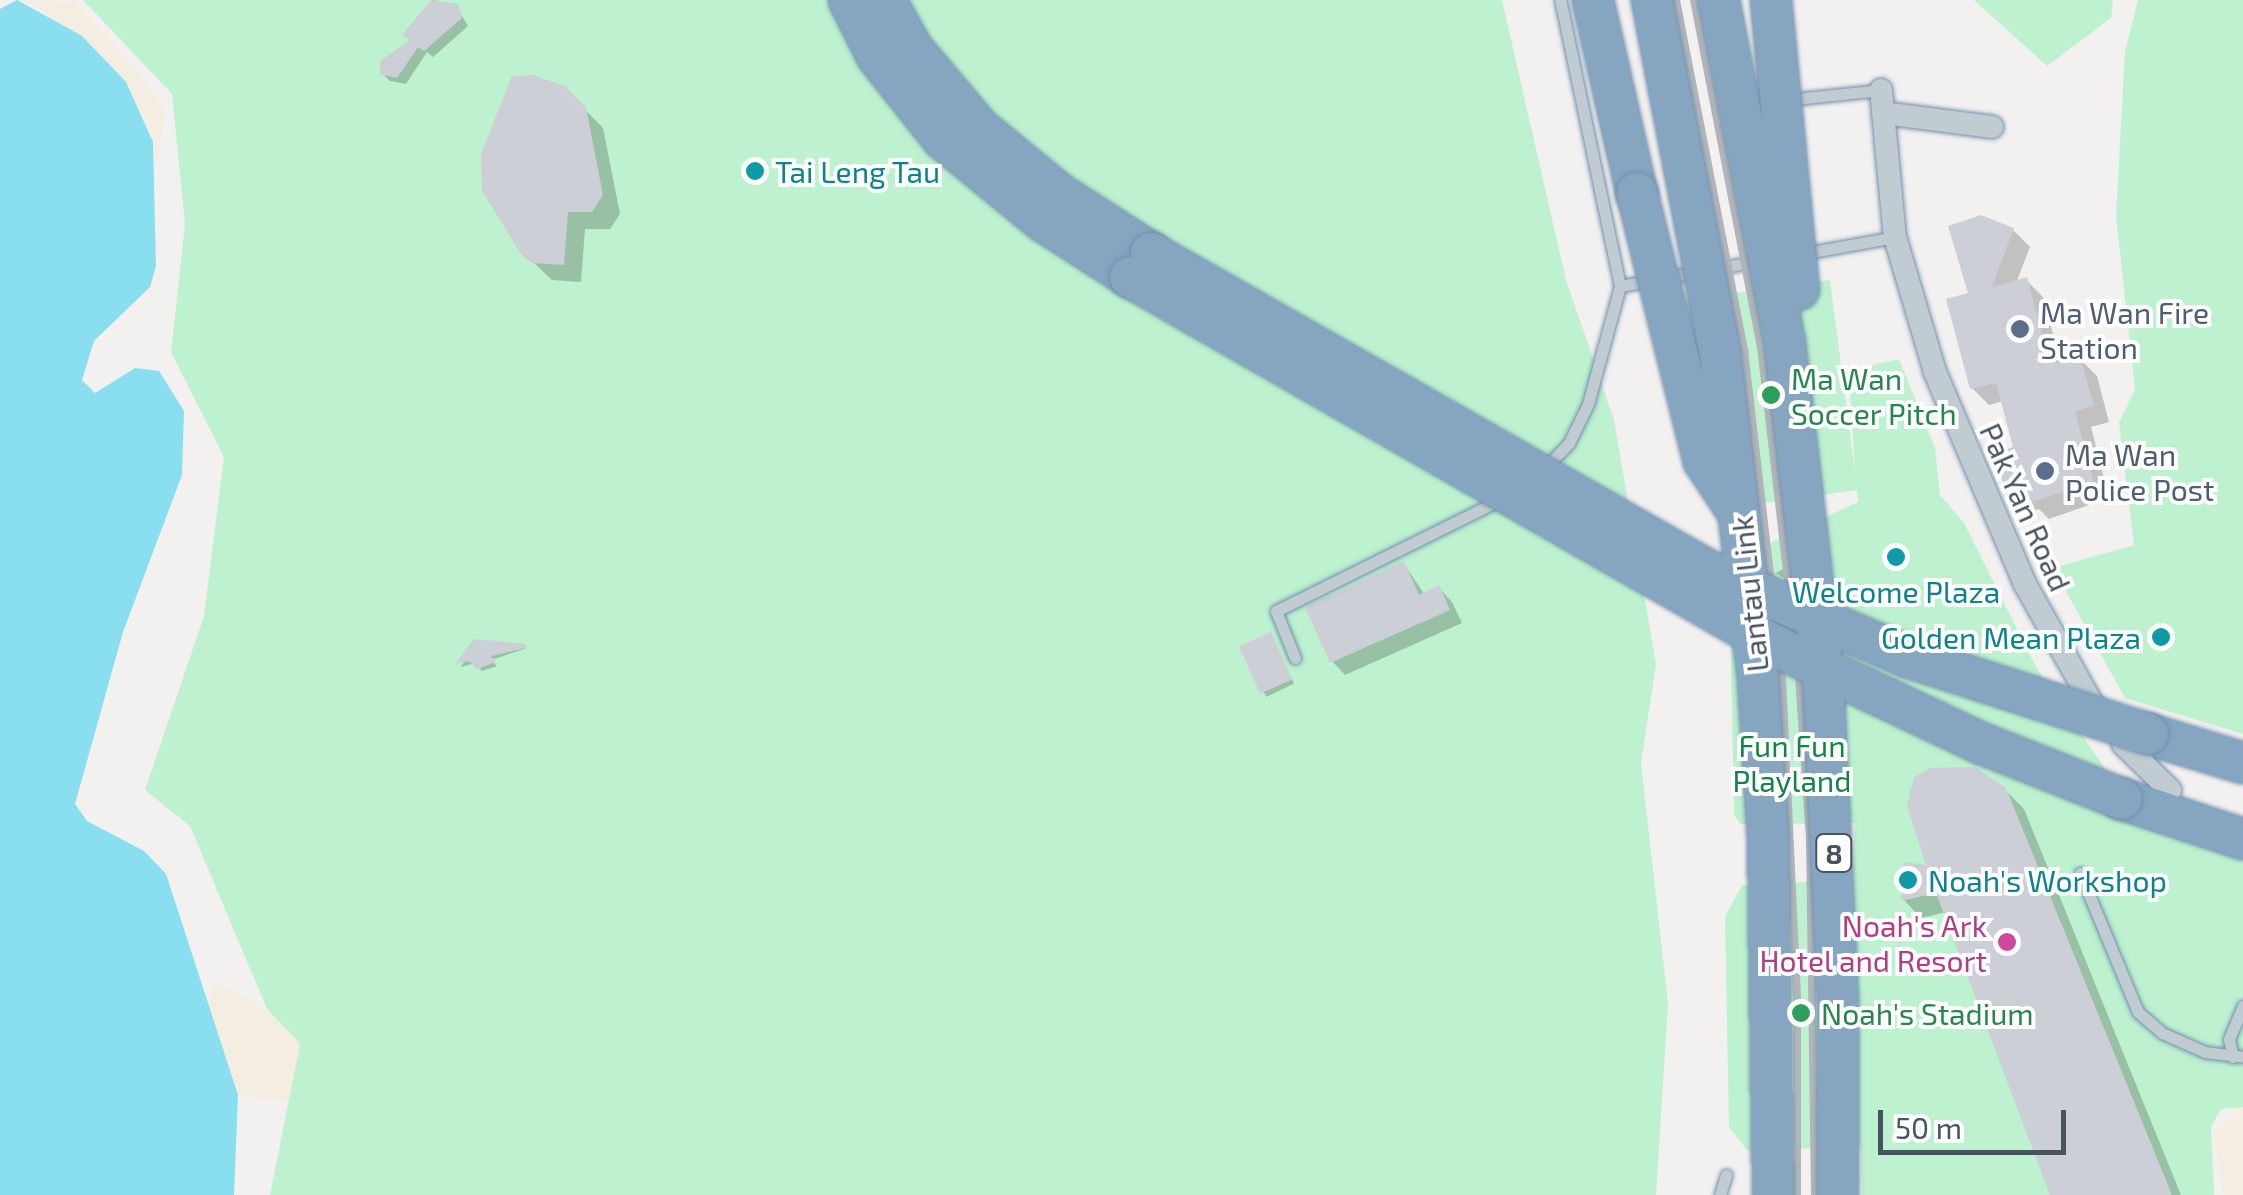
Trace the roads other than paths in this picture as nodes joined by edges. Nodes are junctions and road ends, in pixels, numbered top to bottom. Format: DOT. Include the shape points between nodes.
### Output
graph roads {
  1 [pos="849,0"];
  2 [pos="885,0"];
  3 [pos="1560,0"];
  4 [pos="1593,0"];
  5 [pos="1652,0"];
  6 [pos="1718,0"];
  7 [pos="1771,0"];
  8 [pos="1882,101"];
  9 [pos="1769,102"];
  10 [pos="1992,127"];
  11 [pos="1895,238"];
  12 [pos="1140,265"];
  13 [pos="1620,286"];
  14 [pos="1806,511"];
  15 [pos="1742,519"];
  16 [pos="1295,658"];
  17 [pos="2093,705"];
  18 [pos="2123,744"];
  19 [pos="2243,763"];
  20 [pos="2170,790"];
  21 [pos="2243,839"];
  22 [pos="2080,872"];
  23 [pos="2243,1006"];
  24 [pos="2238,1057"];
  25 [pos="1726,1174"];
  26 [pos="1720,1195"];
  27 [pos="1773,1195"];
  28 [pos="1838,1195"];
  1 -- 12 [label="highway" via="877,56 942,140 1044,221"];
  2 -- 12 [label="highway" via="922,62 980,129"];
  3 -- 13 [label="lane"];
  4 -- 15 [label="highway, bridge" via="1704,461"];
  5 -- 15 [label="highway, Lantau Link / 8, bridge" via="1694,199"];
  6 -- 14 [label="highway, 8, bridge" via="1762,206"];
  7 -- 14 [label="highway, bridge" via="1806,384"];
  8 -- 9 [label="lane"];
  8 -- 10 [label="street"];
  8 -- 11 [label="street, Pak Yan Road"];
  11 -- 13 [label="lane"];
  11 -- 17 [label="street, Pak Yan Road" via="1935,372 1973,464 2025,584"];
  12 -- 19 [label="highway, bridge" via="1767,598 1908,657"];
  12 -- 21 [label="highway, bridge" via="1771,644 1983,744"];
  13 -- 16 [label="lane" via="1588,404 1570,444 1531,482 1484,509 1276,611"];
  14 -- 28 [label="highway, 8, bridge" via="1833,836"];
  15 -- 27 [label="highway, Lantau Link / 8, bridge" via="1768,840"];
  18 -- 20 [label="street"];
  22 -- 24 [label="lane" via="2138,1012 2162,1033"];
  23 -- 24 [label="lane" via="2229,1039"];
  25 -- 26 [label="lane"];
}
